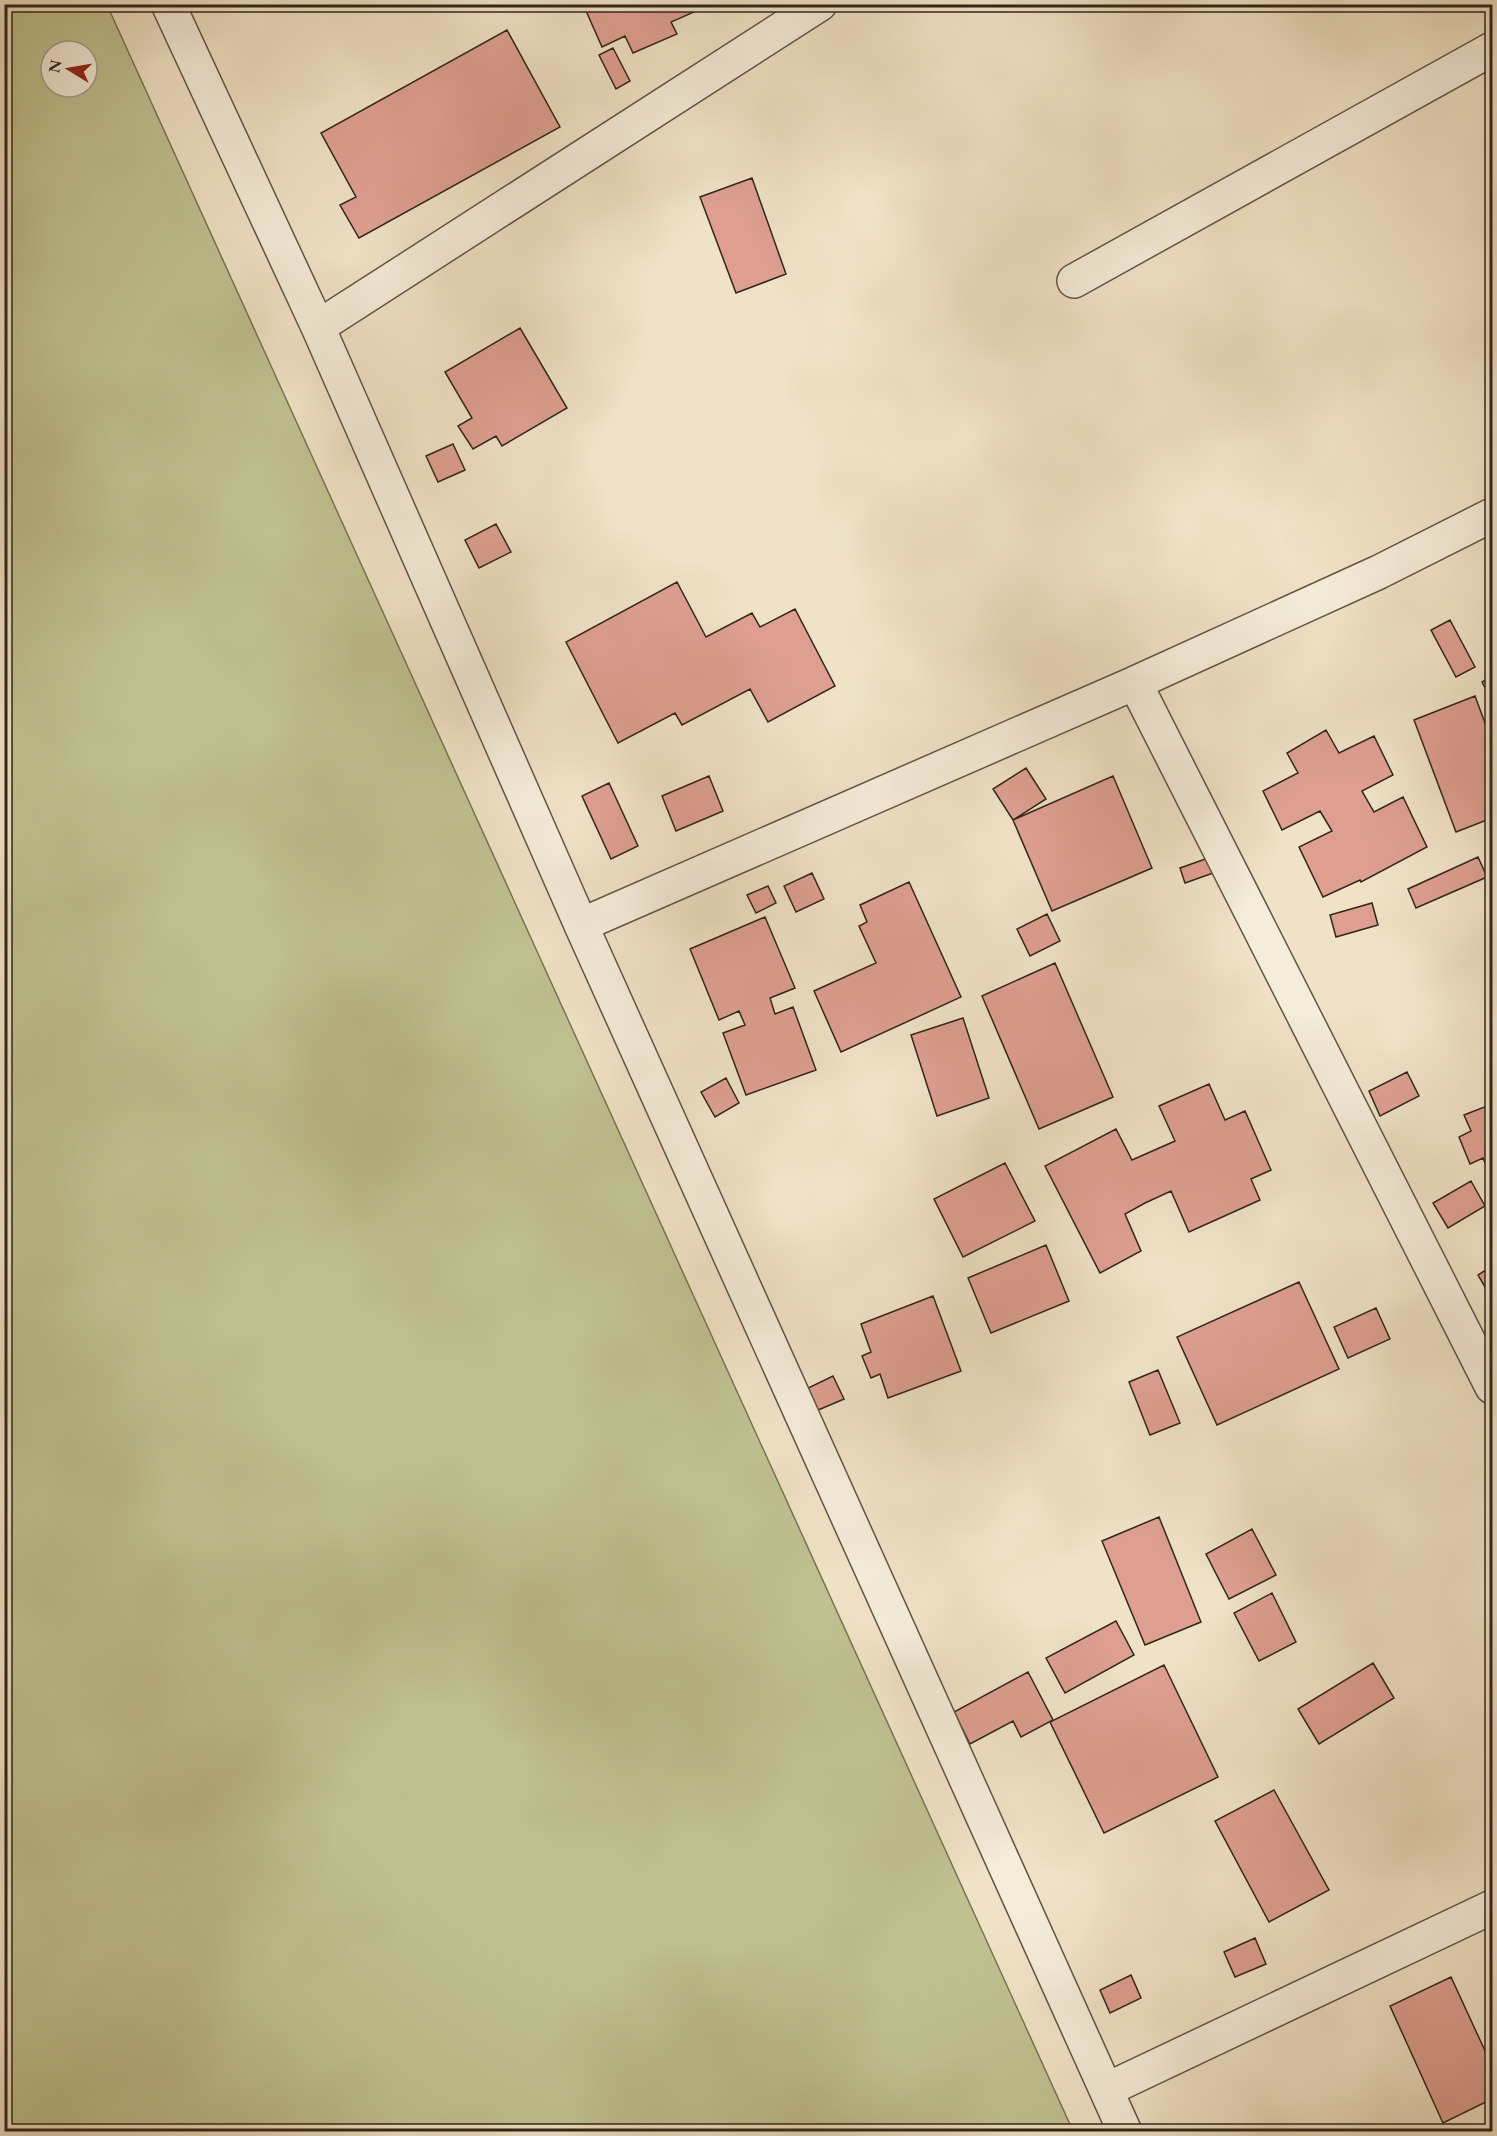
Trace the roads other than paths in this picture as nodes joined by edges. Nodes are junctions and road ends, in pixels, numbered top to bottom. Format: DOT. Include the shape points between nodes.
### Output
graph roads {
  1 [pos="168,4"];
  2 [pos="820,4"];
  3 [pos="1492,49"];
  4 [pos="1074,281"];
  5 [pos="318,327"];
  6 [pos="1492,515"];
  7 [pos="1135,683"];
  8 [pos="581,925"];
  9 [pos="1492,1387"];
  10 [pos="1492,1907"];
  11 [pos="1106,2090"];
  12 [pos="1125,2132"];
  1 -- 5 [label="street"];
  2 -- 5 [label="street"];
  3 -- 4 [label="street"];
  5 -- 8 [label="street"];
  6 -- 7 [label="street" via="1379,572"];
  7 -- 8 [label="street"];
  7 -- 9 [label="street"];
  8 -- 11 [label="street"];
  10 -- 11 [label="street"];
  11 -- 12 [label="street"];
}
